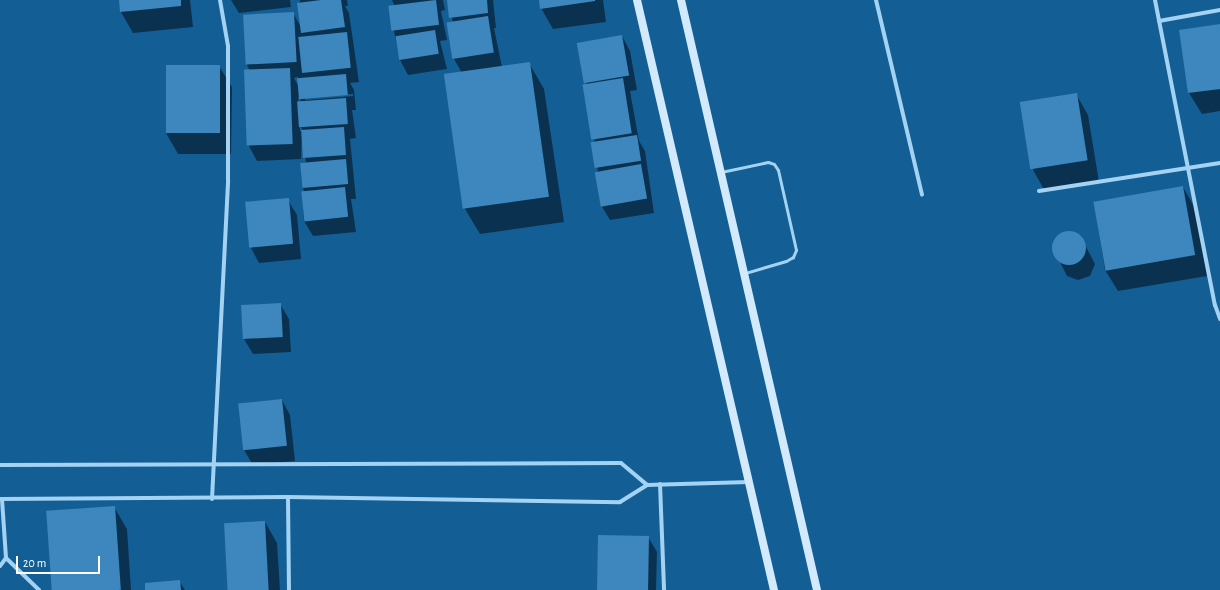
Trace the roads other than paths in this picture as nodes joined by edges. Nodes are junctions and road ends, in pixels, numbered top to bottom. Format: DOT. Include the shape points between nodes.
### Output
graph roads {
  1 [pos="220,0"];
  2 [pos="637,0"];
  3 [pos="681,0"];
  4 [pos="876,0"];
  5 [pos="1155,0"];
  6 [pos="1220,10"];
  7 [pos="1159,21"];
  8 [pos="1220,163"];
  9 [pos="1188,168"];
  10 [pos="721,172"];
  11 [pos="1039,191"];
  12 [pos="922,195"];
  13 [pos="744,273"];
  14 [pos="1220,319"];
  15 [pos="214,464"];
  16 [pos="0,465"];
  17 [pos="750,482"];
  18 [pos="660,484"];
  19 [pos="647,485"];
  20 [pos="288,497"];
  21 [pos="1,499"];
  22 [pos="212,499"];
  23 [pos="6,558"];
  24 [pos="0,566"];
  25 [pos="39,590"];
  26 [pos="289,590"];
  27 [pos="664,590"];
  28 [pos="774,590"];
  29 [pos="817,590"];
  1 -- 15 [label="street" via="228,46 228,180"];
  2 -- 17 [label="street"];
  3 -- 10 [label="street"];
  4 -- 12 [label="street"];
  5 -- 7 [label="street"];
  6 -- 7 [label="street"];
  7 -- 9 [label="street"];
  8 -- 9 [label="street"];
  9 -- 11 [label="street"];
  9 -- 14 [label="street"];
  10 -- 13 [label="street"];
  10 -- 13 [label="lane" via="768,162 774,164 778,170 796,250 786,261"];
  13 -- 29 [label="street"];
  15 -- 16 [label="street"];
  15 -- 19 [label="street" via="621,463"];
  15 -- 22 [label="street"];
  17 -- 18 [label="street"];
  17 -- 28 [label="street"];
  18 -- 19 [label="street"];
  18 -- 27 [label="street"];
  19 -- 20 [label="street" via="620,502"];
  20 -- 22 [label="street"];
  20 -- 26 [label="street"];
  21 -- 22 [label="street"];
  21 -- 23 [label="street"];
  23 -- 24 [label="street"];
  23 -- 25 [label="street"];
}
